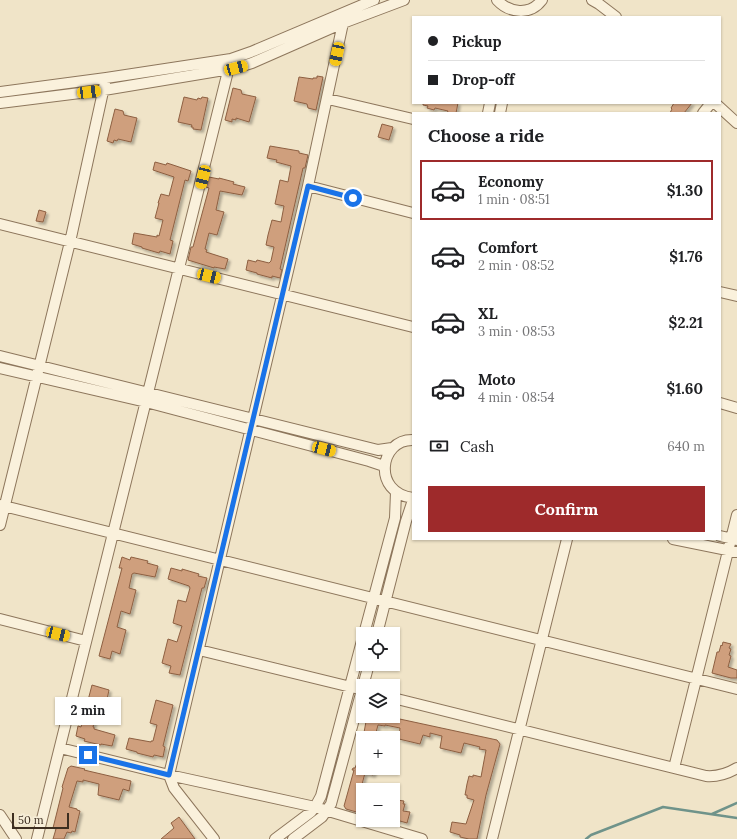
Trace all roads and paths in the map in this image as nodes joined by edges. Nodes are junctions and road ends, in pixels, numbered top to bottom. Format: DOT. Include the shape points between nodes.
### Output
graph roads {
  1 [pos="374,0"];
  2 [pos="404,0"];
  3 [pos="542,0"];
  4 [pos="592,0"];
  5 [pos="502,8"];
  6 [pos="525,14"];
  7 [pos="615,16"];
  8 [pos="343,23"];
  9 [pos="230,64"];
  10 [pos="106,78"];
  11 [pos="104,90"];
  12 [pos="0,92"];
  13 [pos="328,99"];
  14 [pos="0,103"];
  15 [pos="710,104"];
  16 [pos="716,104"];
  17 [pos="704,112"];
  18 [pos="412,119"];
  19 [pos="737,123"];
  20 [pos="308,186"];
  21 [pos="412,213"];
  22 [pos="0,224"];
  23 [pos="70,242"];
  24 [pos="180,269"];
  25 [pos="721,292"];
  26 [pos="282,294"];
  27 [pos="737,296"];
  28 [pos="412,327"];
  29 [pos="0,356"];
  30 [pos="0,368"];
  31 [pos="38,371"];
  32 [pos="148,398"];
  33 [pos="721,404"];
  34 [pos="737,408"];
  35 [pos="253,419"];
  36 [pos="251,430"];
  37 [pos="412,437"];
  38 [pos="392,448"];
  39 [pos="384,466"];
  40 [pos="396,492"];
  41 [pos="412,499"];
  42 [pos="412,502"];
  43 [pos="2,506"];
  44 [pos="737,515"];
  45 [pos="0,525"];
  46 [pos="114,533"];
  47 [pos="721,536"];
  48 [pos="734,539"];
  49 [pos="567,540"];
  50 [pos="678,540"];
  51 [pos="733,551"];
  52 [pos="220,560"];
  53 [pos="373,598"];
  54 [pos="386,601"];
  55 [pos="0,619"];
  56 [pos="365,627"];
  57 [pos="379,627"];
  58 [pos="541,640"];
  59 [pos="86,641"];
  60 [pos="199,650"];
  61 [pos="356,663"];
  62 [pos="696,679"];
  63 [pos="350,687"];
  64 [pos="356,688"];
  65 [pos="737,690"];
  66 [pos="400,700"];
  67 [pos="356,713"];
  68 [pos="519,730"];
  69 [pos="60,748"];
  70 [pos="674,768"];
  71 [pos="737,768"];
  72 [pos="169,775"];
  73 [pos="315,807"];
  74 [pos="328,810"];
  75 [pos="0,815"];
  76 [pos="16,839"];
  77 [pos="36,839"];
  78 [pos="214,839"];
  79 [pos="275,839"];
  80 [pos="293,839"];
  81 [pos="422,839"];
  82 [pos="492,839"];
  1 -- 9 [label="street" via="251,52"];
  2 -- 8 [label="street"];
  3 -- 6 [label="street"];
  4 -- 7 [label="street"];
  5 -- 6 [label="street"];
  8 -- 9 [label="street" via="244,66"];
  8 -- 13 [label="street"];
  9 -- 10 [label="street"];
  9 -- 11 [label="street"];
  9 -- 24 [label="street"];
  10 -- 11 [label="street"];
  10 -- 12 [label="street"];
  11 -- 14 [label="street"];
  11 -- 23 [label="street"];
  13 -- 18 [label="street"];
  13 -- 20 [label="street"];
  15 -- 17 [label="street"];
  16 -- 19 [label="street"];
  20 -- 21 [label="street"];
  20 -- 26 [label="street"];
  22 -- 23 [label="street"];
  23 -- 24 [label="street"];
  23 -- 31 [label="street"];
  24 -- 26 [label="street"];
  24 -- 32 [label="street"];
  25 -- 27 [label="street"];
  26 -- 28 [label="street"];
  26 -- 35 [label="street"];
  29 -- 31 [label="street"];
  30 -- 31 [label="street"];
  31 -- 32 [label="street"];
  31 -- 43 [label="street"];
  32 -- 35 [label="street"];
  32 -- 36 [label="street"];
  32 -- 46 [label="street"];
  33 -- 34 [label="street"];
  35 -- 36 [label="street"];
  35 -- 38 [label="street" via="378,450"];
  36 -- 39 [label="street"];
  36 -- 52 [label="street"];
  37 -- 38 [label="street"];
  38 -- 39 [label="street"];
  39 -- 40 [label="street" via="389,485"];
  40 -- 41 [label="street"];
  40 -- 53 [label="street" via="394,518"];
  42 -- 54 [label="street"];
  43 -- 45 [label="street"];
  43 -- 46 [label="street"];
  44 -- 48 [label="street"];
  46 -- 52 [label="street"];
  46 -- 59 [label="street"];
  47 -- 48 [label="street"];
  48 -- 51 [label="street"];
  49 -- 58 [label="street"];
  50 -- 51 [label="street"];
  51 -- 62 [label="street"];
  52 -- 53 [label="street"];
  52 -- 60 [label="street"];
  53 -- 54 [label="street"];
  53 -- 56 [label="street"];
  54 -- 57 [label="street"];
  54 -- 58 [label="street"];
  55 -- 59 [label="street"];
  58 -- 62 [label="street"];
  58 -- 68 [label="street"];
  59 -- 69 [label="street"];
  60 -- 63 [label="street"];
  60 -- 72 [label="street"];
  61 -- 63 [label="street"];
  62 -- 65 [label="street"];
  62 -- 70 [label="street"];
  63 -- 64 [label="street"];
  63 -- 73 [label="street" via="322,796"];
  66 -- 68 [label="street"];
  67 -- 74 [label="street"];
  68 -- 70 [label="street"];
  68 -- 82 [label="street"];
  69 -- 72 [label="street"];
  69 -- 77 [label="street"];
  70 -- 71 [label="street" via="713,776 726,774"];
  72 -- 73 [label="street"];
  72 -- 78 [label="street" via="174,788"];
  73 -- 74 [label="street"];
  73 -- 79 [label="street"];
  74 -- 80 [label="street" via="317,822"];
  74 -- 81 [label="street"];
  75 -- 76 [label="street"];
}
